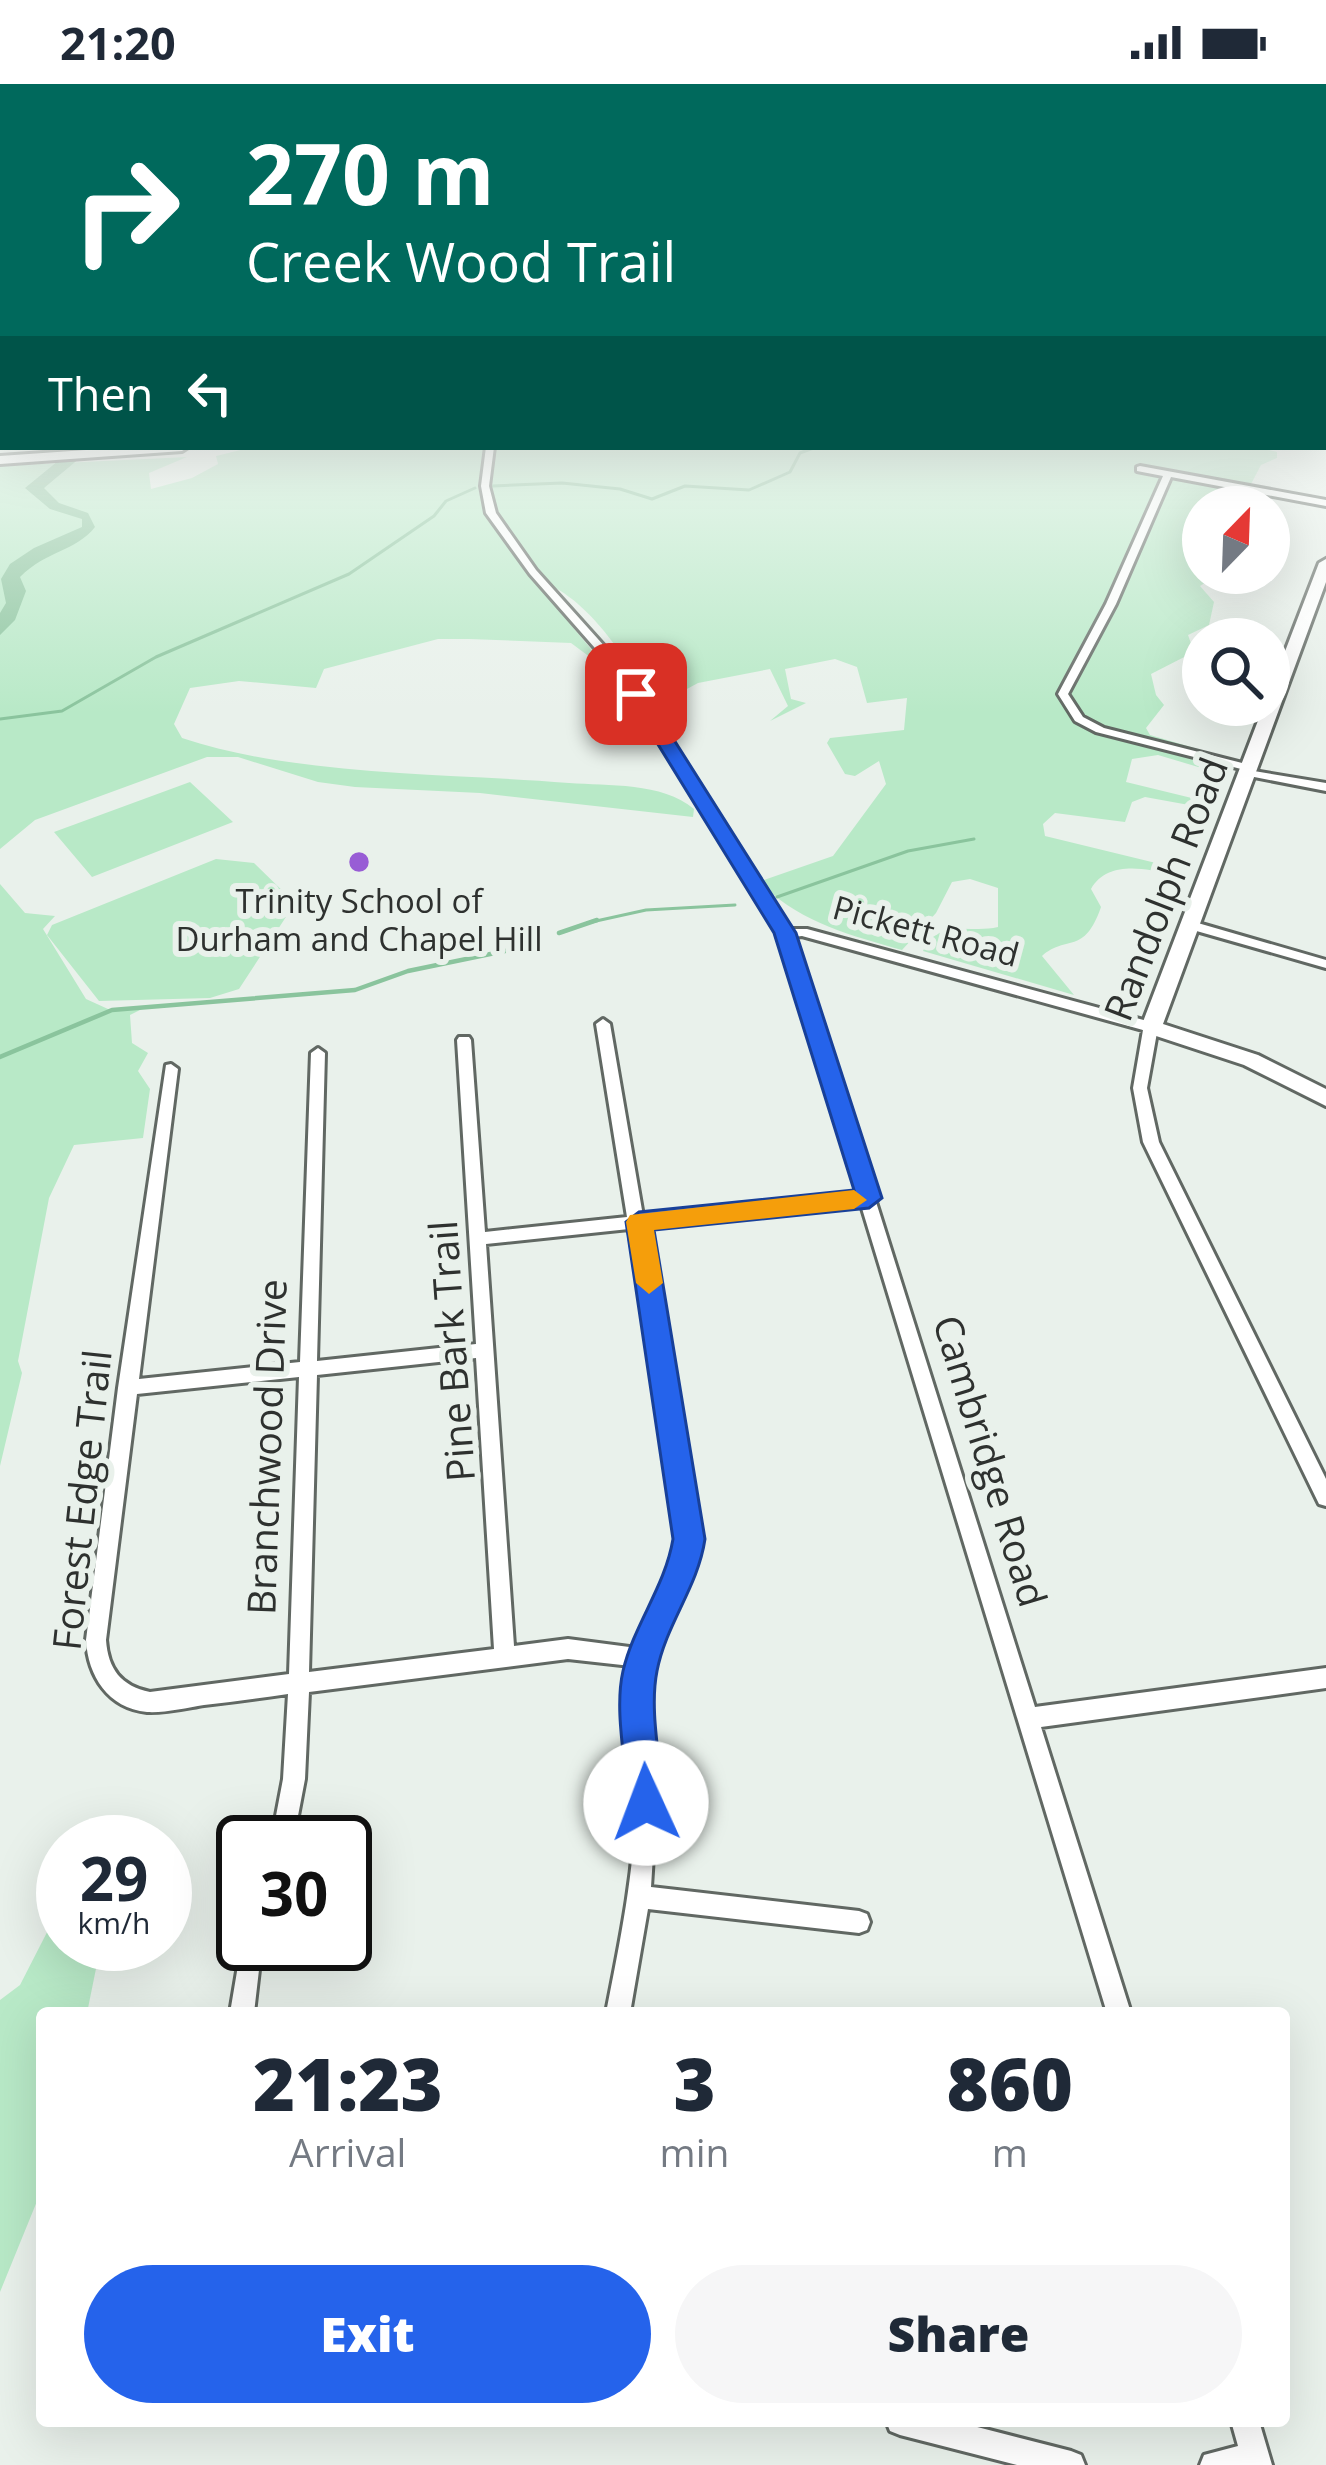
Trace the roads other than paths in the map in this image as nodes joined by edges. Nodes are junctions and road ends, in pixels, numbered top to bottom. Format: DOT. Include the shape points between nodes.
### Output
graph roads {
  1 [pos="485,490"];
  2 [pos="1162,490"];
  3 [pos="1244,490"];
  4 [pos="1326,503"];
  5 [pos="1326,563"];
  6 [pos="1250,769"];
  7 [pos="1325,787"];
  8 [pos="1190,926"];
  9 [pos="785,933"];
  10 [pos="1326,964"];
  11 [pos="603,1024"];
  12 [pos="1151,1027"];
  13 [pos="464,1040"];
  14 [pos="318,1053"];
  15 [pos="171,1069"];
  16 [pos="1326,1098"];
  17 [pos="869,1198"];
  18 [pos="639,1222"];
  19 [pos="477,1239"];
  20 [pos="485,1350"];
  21 [pos="308,1369"];
  22 [pos="127,1388"];
  23 [pos="1326,1498"];
  24 [pos="505,1657"];
  25 [pos="643,1658"];
  26 [pos="1326,1678"];
  27 [pos="299,1683"];
  28 [pos="1028,1718"];
  29 [pos="287,1815"];
  30 [pos="640,1897"];
  31 [pos="859,1922"];
  32 [pos="247,1971"];
  33 [pos="243,2007"];
  34 [pos="619,2007"];
  35 [pos="1117,2007"];
  36 [pos="923,2427"];
  37 [pos="1247,2427"];
  38 [pos="1256,2460"];
  39 [pos="1072,2465"];
  40 [pos="1214,2465"];
  1 -- 9 [label="street, Pickett Road" via="491,513 533,572 620,670"];
  2 -- 6 [label="street" via="1064,694 1079,719 1100,730"];
  3 -- 4 [label="street"];
  5 -- 6 [label="street, Randolph Road"];
  6 -- 7 [label="street"];
  6 -- 8 [label="street, Randolph Road"];
  8 -- 10 [label="street"];
  8 -- 12 [label="street, Randolph Road"];
  9 -- 12 [label="street, Pickett Road"];
  9 -- 17 [label="street, Cambridge Road"];
  11 -- 18 [label="street"];
  12 -- 16 [label="street, Pickett Road" via="1251,1060"];
  12 -- 23 [label="street, Randolph Road" via="1140,1076 1151,1142"];
  13 -- 19 [label="street, Pine Bark Trail"];
  14 -- 21 [label="street, Branchwood Drive"];
  15 -- 22 [label="street, Forest Edge Trail"];
  17 -- 18 [label="street"];
  17 -- 28 [label="street, Cambridge Road"];
  18 -- 19 [label="street"];
  18 -- 25 [label="street" via="689,1539 684,1569"];
  19 -- 20 [label="street, Pine Bark Trail"];
  20 -- 21 [label="street"];
  20 -- 24 [label="street, Pine Bark Trail"];
  21 -- 22 [label="street"];
  21 -- 27 [label="street, Branchwood Drive"];
  22 -- 27 [label="street, Forest Edge Trail" via="96,1640 103,1675 128,1697 150,1702"];
  24 -- 25 [label="street, Forest Edge Trail" via="595,1649"];
  24 -- 27 [label="street, Forest Edge Trail"];
  25 -- 30 [label="street"];
  26 -- 28 [label="street"];
  27 -- 29 [label="street, Branchwood Drive"];
  28 -- 35 [label="street, Cambridge Road"];
  30 -- 31 [label="street"];
  30 -- 34 [label="street"];
  32 -- 33 [label="street"];
  36 -- 39 [label="street"];
  37 -- 38 [label="street"];
  38 -- 40 [label="street"];
}
